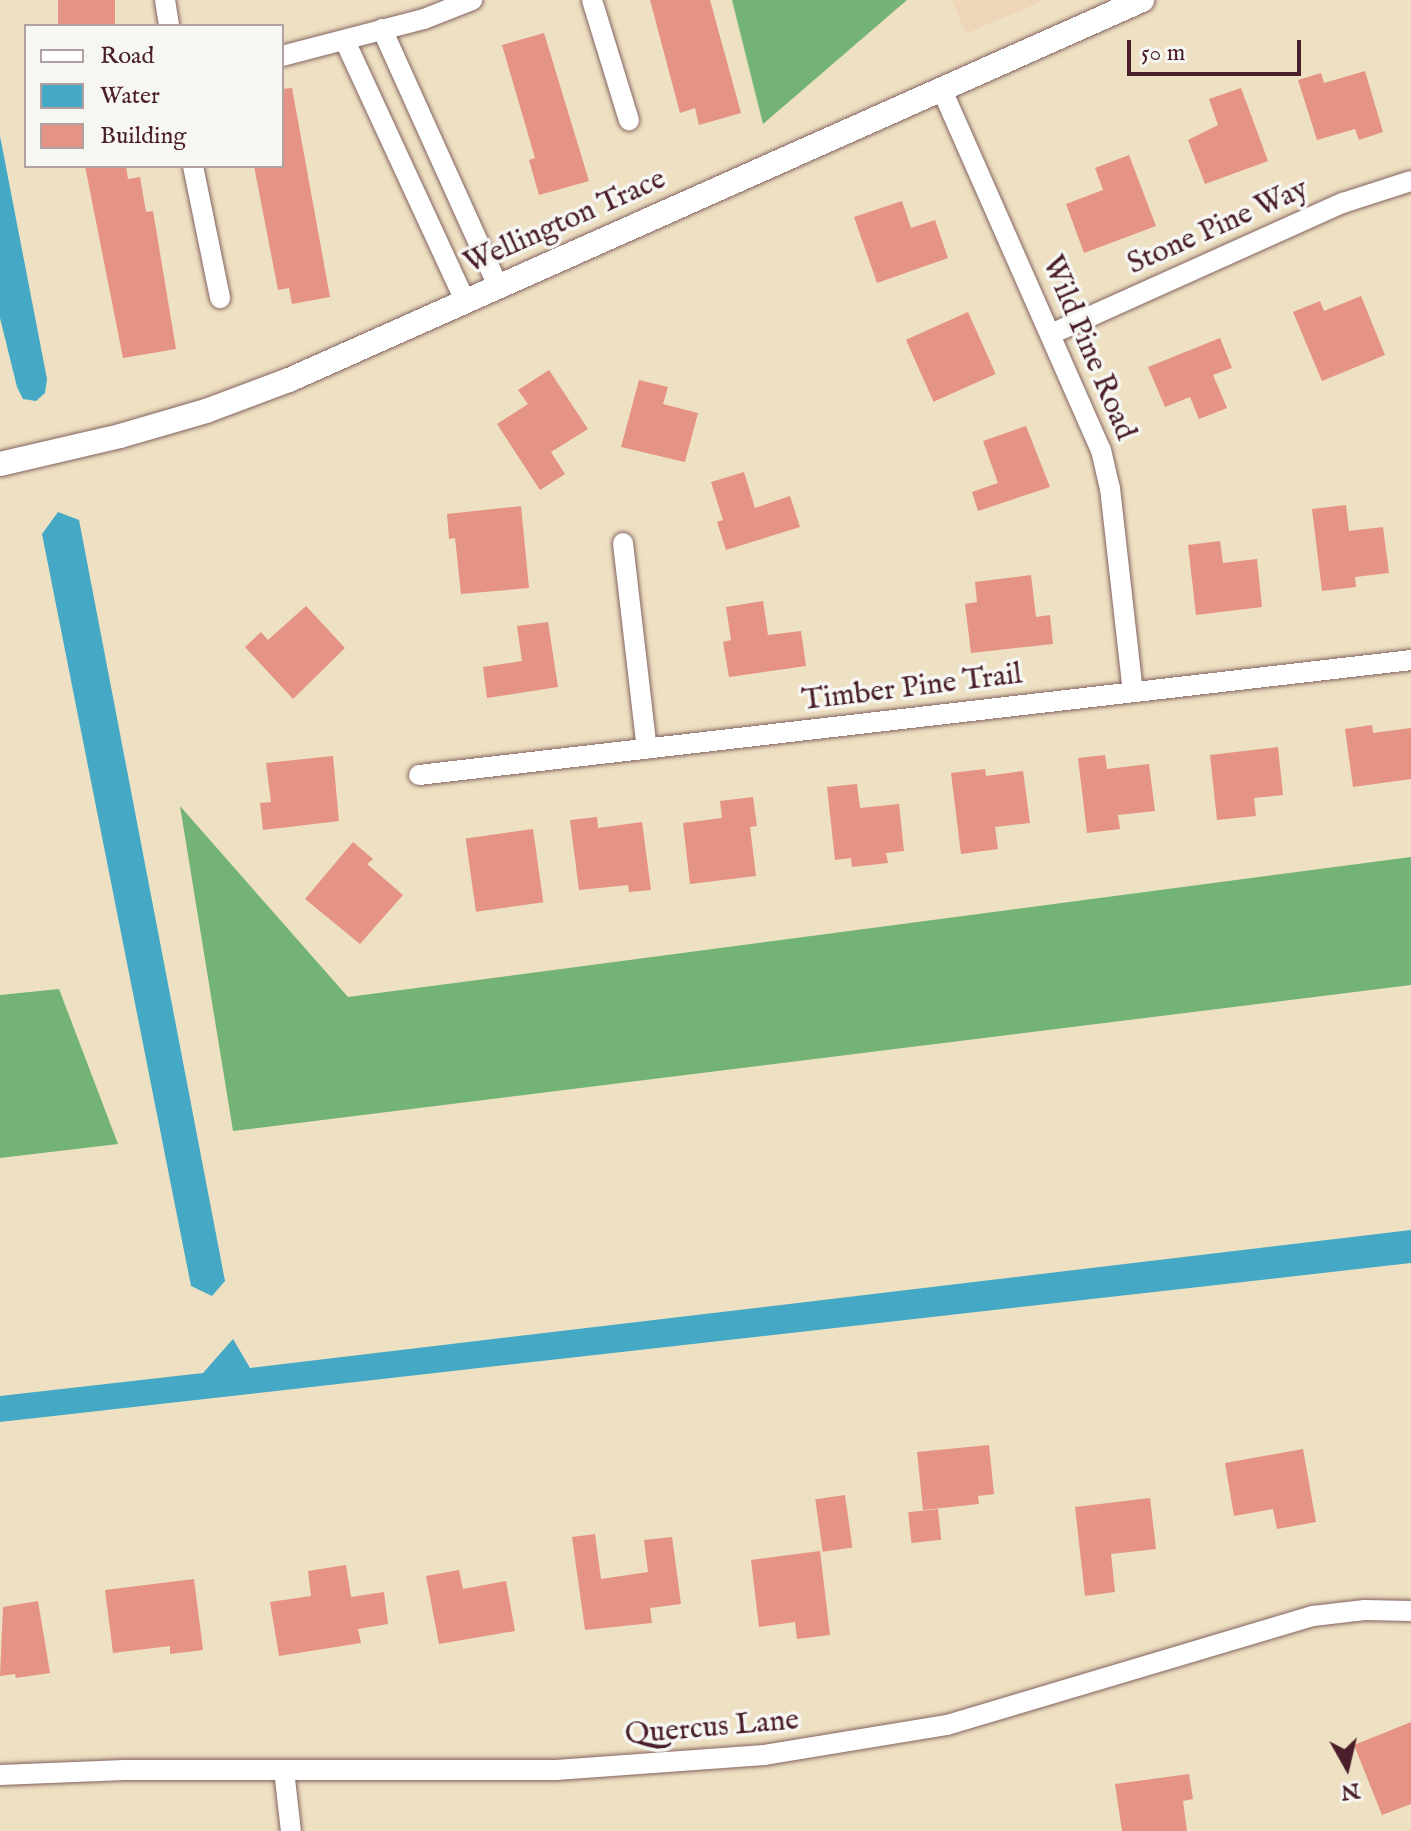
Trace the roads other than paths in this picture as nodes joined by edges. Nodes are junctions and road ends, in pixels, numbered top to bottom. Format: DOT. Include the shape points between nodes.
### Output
graph roads {
  1 [pos="165,0"];
  2 [pos="472,0"];
  3 [pos="592,0"];
  4 [pos="1142,0"];
  5 [pos="169,24"];
  6 [pos="382,29"];
  7 [pos="345,41"];
  8 [pos="284,56"];
  9 [pos="942,90"];
  10 [pos="629,120"];
  11 [pos="193,168"];
  12 [pos="1411,181"];
  13 [pos="498,286"];
  14 [pos="220,298"];
  15 [pos="465,301"];
  16 [pos="1051,334"];
  17 [pos="0,464"];
  18 [pos="623,543"];
  19 [pos="1411,660"];
  20 [pos="1133,692"];
  21 [pos="647,749"];
  22 [pos="419,775"];
  23 [pos="1411,1611"];
  24 [pos="284,1770"];
  25 [pos="0,1775"];
  26 [pos="291,1831"];
  1 -- 5 [label="street"];
  2 -- 6 [label="street"];
  3 -- 10 [label="street"];
  4 -- 9 [label="street, Wellington Trace"];
  6 -- 7 [label="street"];
  6 -- 13 [label="street"];
  7 -- 8 [label="street"];
  7 -- 15 [label="street"];
  9 -- 13 [label="street, Wellington Trace"];
  9 -- 16 [label="street, Wild Pine Road"];
  11 -- 14 [label="street"];
  12 -- 16 [label="street, Stone Pine Way" via="1343,203"];
  13 -- 15 [label="street, Wellington Trace"];
  15 -- 17 [label="street, Wellington Trace" via="206,411"];
  16 -- 20 [label="street, Wild Pine Road" via="1104,463"];
  18 -- 21 [label="street"];
  19 -- 20 [label="street, Timber Pine Trail"];
  20 -- 21 [label="street, Timber Pine Trail"];
  21 -- 22 [label="street, Timber Pine Trail"];
  23 -- 24 [label="street, Quercus Lane" via="1313,1616 947,1725 764,1755 556,1770"];
  24 -- 25 [label="street, Quercus Lane"];
  24 -- 26 [label="street"];
}
